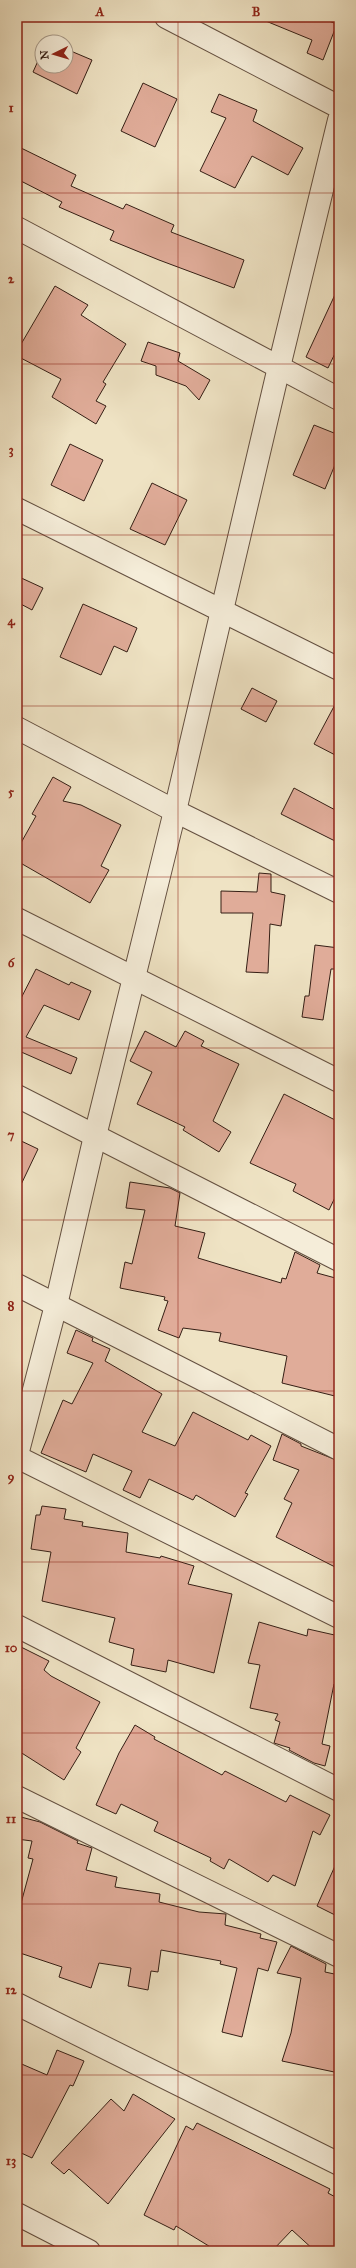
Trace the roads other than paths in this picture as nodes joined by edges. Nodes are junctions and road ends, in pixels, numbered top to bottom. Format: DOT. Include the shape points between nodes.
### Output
graph roads {
  1 [pos="166,17"];
  2 [pos="339,108"];
  3 [pos="339,120"];
  4 [pos="17,228"];
  5 [pos="279,366"];
  6 [pos="339,399"];
  7 [pos="17,509"];
  8 [pos="222,612"];
  9 [pos="339,669"];
  10 [pos="17,728"];
  11 [pos="175,811"];
  12 [pos="339,892"];
  13 [pos="17,919"];
  14 [pos="134,978"];
  15 [pos="339,1081"];
  16 [pos="17,1096"];
  17 [pos="95,1136"];
  18 [pos="339,1260"];
  19 [pos="17,1285"];
  20 [pos="56,1305"];
  21 [pos="339,1449"];
  22 [pos="17,1456"];
  23 [pos="339,1617"];
  24 [pos="17,1626"];
  25 [pos="339,1790"];
  26 [pos="17,1797"];
  27 [pos="339,1956"];
  28 [pos="17,2004"];
  29 [pos="339,2164"];
  30 [pos="17,2214"];
  31 [pos="89,2251"];
  1 -- 2 [label="street"];
  3 -- 5 [label="street"];
  4 -- 5 [label="street"];
  5 -- 6 [label="street"];
  5 -- 8 [label="street"];
  7 -- 8 [label="street"];
  8 -- 9 [label="street"];
  8 -- 11 [label="street"];
  10 -- 11 [label="street"];
  11 -- 12 [label="street"];
  11 -- 14 [label="street"];
  13 -- 14 [label="street"];
  14 -- 15 [label="street"];
  14 -- 17 [label="street"];
  16 -- 17 [label="street"];
  17 -- 18 [label="street"];
  17 -- 20 [label="street"];
  19 -- 20 [label="street"];
  20 -- 21 [label="street"];
  20 -- 22 [label="street"];
  22 -- 23 [label="street"];
  24 -- 25 [label="street"];
  26 -- 27 [label="street"];
  28 -- 29 [label="street"];
  30 -- 31 [label="street"];
}
